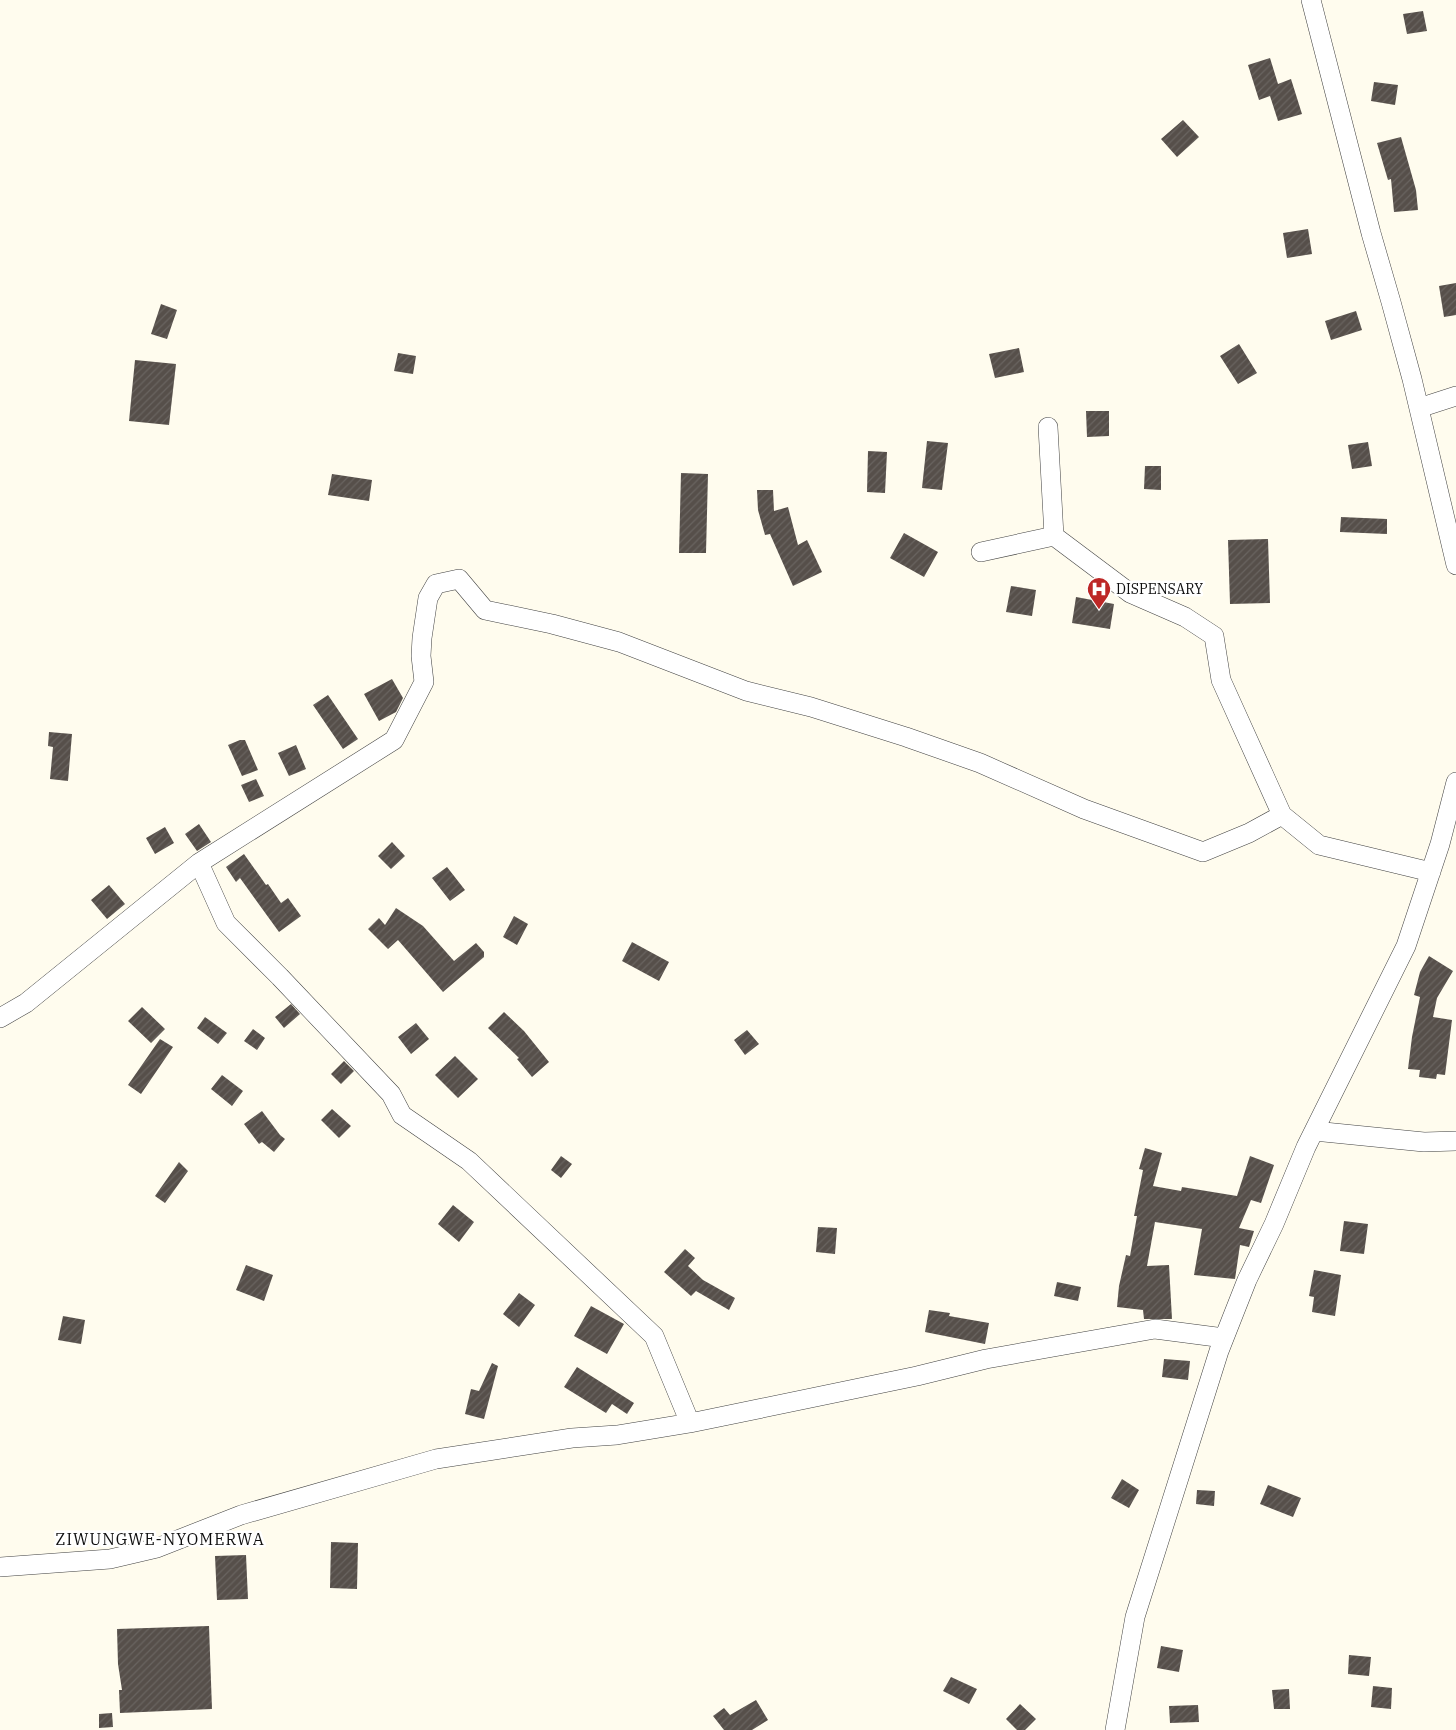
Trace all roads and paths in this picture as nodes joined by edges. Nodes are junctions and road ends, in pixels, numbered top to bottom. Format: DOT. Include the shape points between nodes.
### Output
graph roads {
  1 [pos="1311,0"];
  2 [pos="1456,396"];
  3 [pos="1419,408"];
  4 [pos="1048,427"];
  5 [pos="1054,536"];
  6 [pos="981,552"];
  7 [pos="1456,565"];
  8 [pos="1456,782"];
  9 [pos="1282,815"];
  10 [pos="199,863"];
  11 [pos="1431,872"];
  12 [pos="1,1016"];
  13 [pos="1314,1131"];
  14 [pos="1456,1142"];
  15 [pos="1224,1338"];
  16 [pos="690,1423"];
  17 [pos="0,1567"];
  18 [pos="1115,1730"];
  1 -- 3 [label="street"];
  2 -- 3 [label="street"];
  3 -- 7 [label="street"];
  4 -- 5 [label="street"];
  5 -- 6 [label="street"];
  5 -- 9 [label="street" via="1130,593 1185,617 1214,636 1221,680"];
  8 -- 11 [label="street"];
  9 -- 10 [label="street" via="1203,852 1084,809 980,763 906,737 746,690 619,642 485,610 459,580 436,584 428,598 421,656 424,682 394,740"];
  9 -- 11 [label="street" via="1319,845"];
  10 -- 12 [label="street" via="26,1002"];
  10 -- 16 [label="street" via="226,923 391,1094 402,1115 468,1161 654,1336"];
  11 -- 13 [label="street" via="1406,946"];
  13 -- 14 [label="street"];
  13 -- 15 [label="street"];
  15 -- 16 [label="street" via="1155,1329 986,1359"];
  15 -- 18 [label="street" via="1135,1618"];
  16 -- 17 [label="street" via="436,1459 241,1515 157,1548 110,1559"];
}
